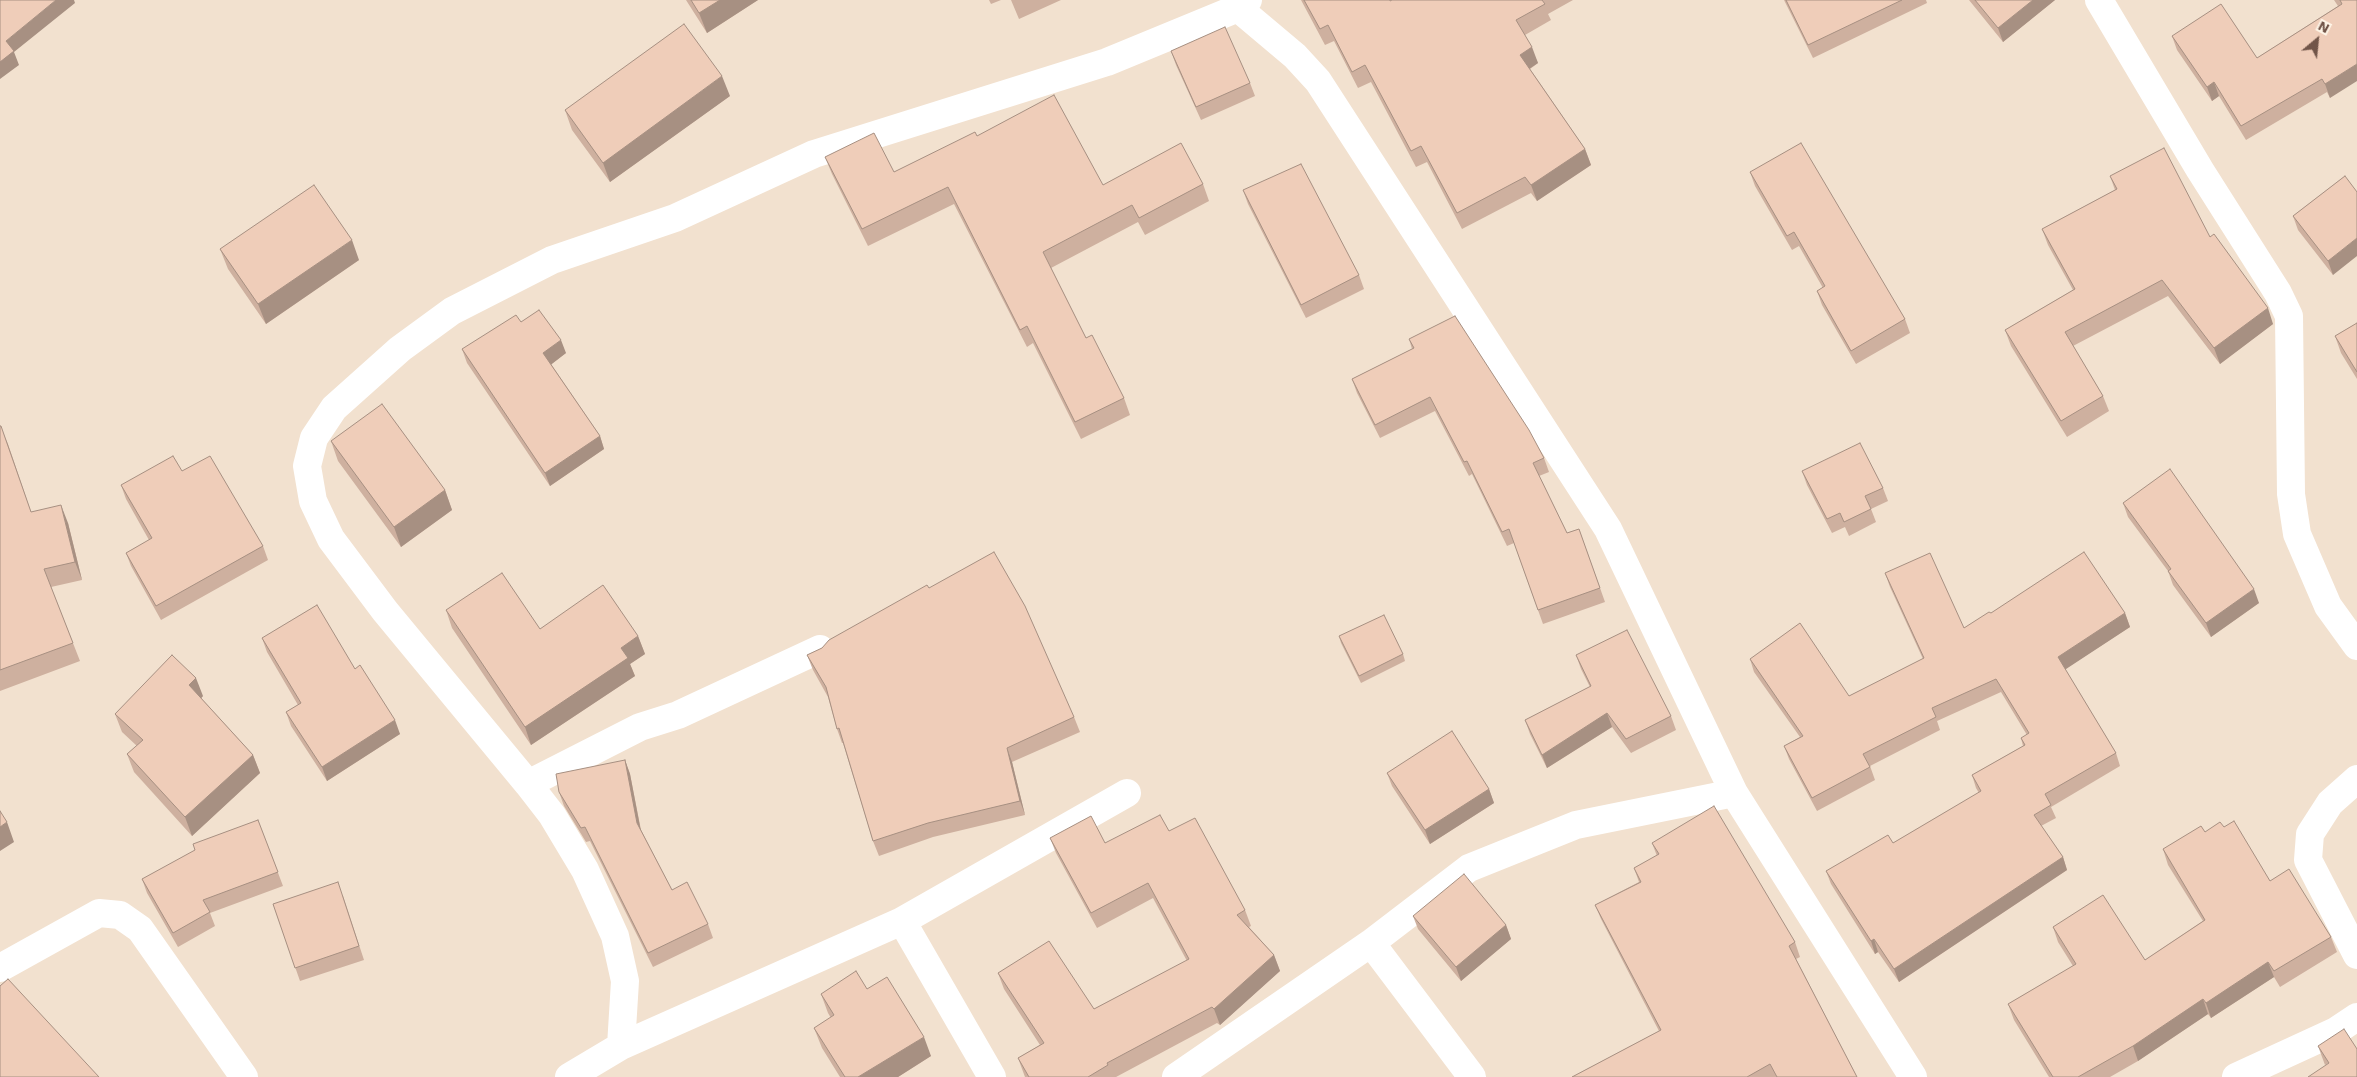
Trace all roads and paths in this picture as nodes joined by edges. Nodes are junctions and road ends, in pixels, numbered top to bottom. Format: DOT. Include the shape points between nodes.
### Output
graph roads {
  1 [pos="2099,0"];
  2 [pos="1243,4"];
  3 [pos="2357,646"];
  4 [pos="820,649"];
  5 [pos="2357,779"];
  6 [pos="528,784"];
  7 [pos="1126,793"];
  8 [pos="1734,793"];
  9 [pos="902,921"];
  10 [pos="1371,943"];
  11 [pos="2357,955"];
  12 [pos="0,968"];
  13 [pos="2357,1017"];
  14 [pos="622,1046"];
  15 [pos="244,1077"];
  16 [pos="569,1077"];
  17 [pos="992,1077"];
  18 [pos="1176,1077"];
  19 [pos="1472,1077"];
  20 [pos="1913,1077"];
  21 [pos="2236,1077"];
  1 -- 3 [label="street" via="2278,293 2288,316 2291,494 2297,534 2328,606"];
  2 -- 6 [label="street" via="1107,62 814,154 675,218 552,260 452,311 400,349 334,408 314,438 307,466 313,501 331,539 385,611"];
  2 -- 8 [label="street" via="1318,81 1608,530"];
  4 -- 6 [label="street" via="678,715 640,727"];
  5 -- 11 [label="street" via="2330,803 2310,834 2308,860"];
  6 -- 14 [label="street" via="552,815 585,870 615,936 625,981"];
  7 -- 9 [label="street"];
  8 -- 10 [label="street" via="1576,824 1510,849 1468,868"];
  8 -- 20 [label="street"];
  9 -- 14 [label="street"];
  9 -- 17 [label="street"];
  10 -- 18 [label="street"];
  10 -- 19 [label="street"];
  12 -- 15 [label="street" via="100,912 120,915 140,929"];
  13 -- 21 [label="street" via="2336,1031"];
  14 -- 16 [label="street"];
}
